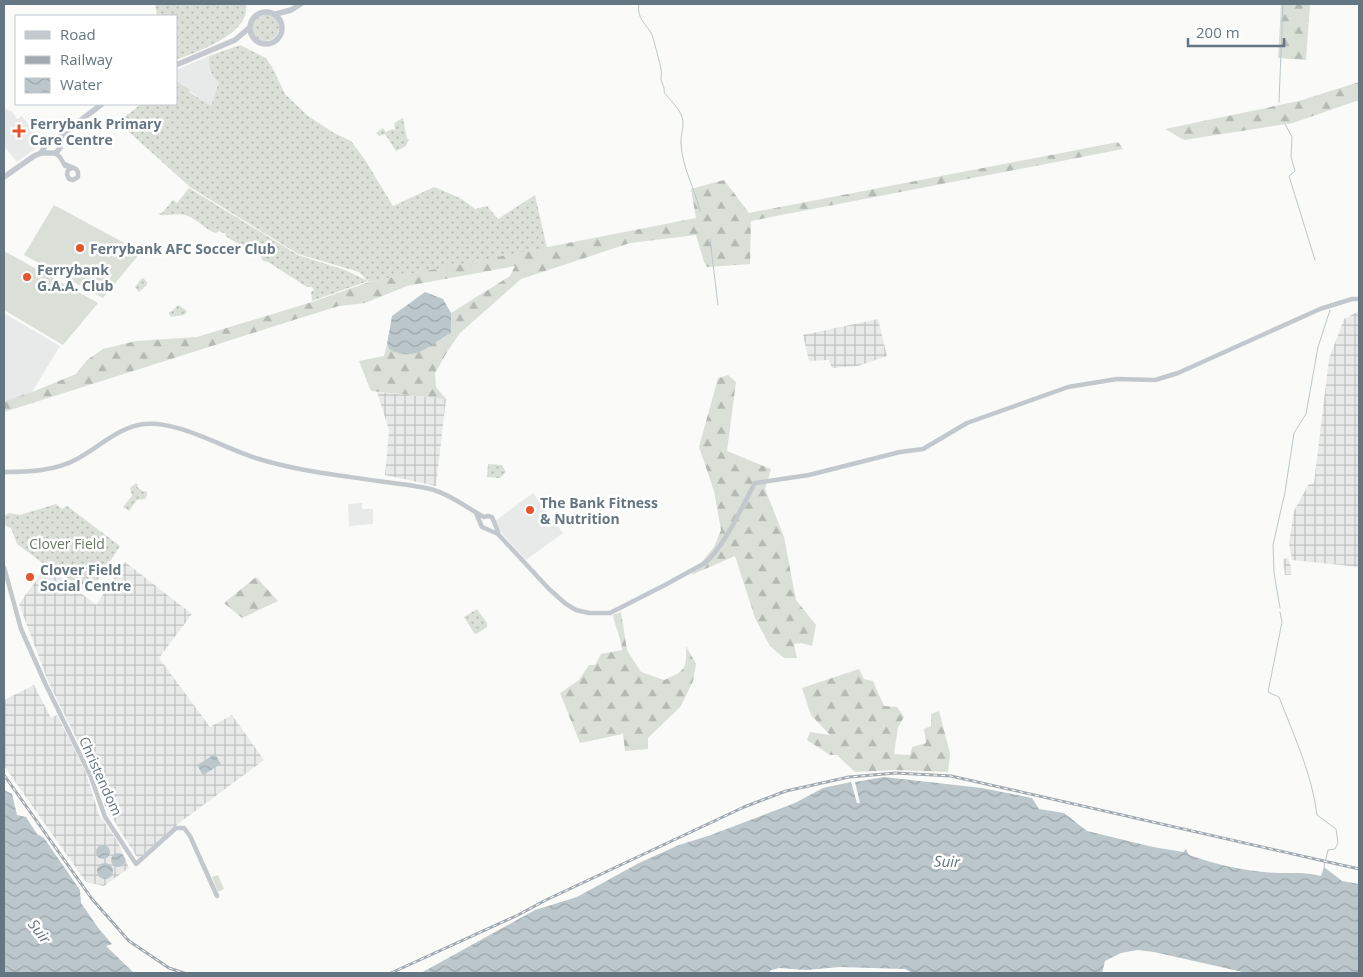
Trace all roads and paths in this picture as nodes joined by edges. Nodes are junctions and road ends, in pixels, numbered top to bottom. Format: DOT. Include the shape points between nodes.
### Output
graph roads {
  1 [pos="301,4"];
  2 [pos="291,10"];
  3 [pos="276,14"];
  4 [pos="282,25"];
  5 [pos="249,28"];
  6 [pos="235,40"];
  7 [pos="255,41"];
  8 [pos="178,64"];
  9 [pos="101,105"];
  10 [pos="58,144"];
  11 [pos="46,145"];
  12 [pos="41,153"];
  13 [pos="54,154"];
  14 [pos="65,164"];
  15 [pos="72,168"];
  16 [pos="67,172"];
  17 [pos="4,177"];
  18 [pos="1359,299"];
  19 [pos="4,472"];
  20 [pos="482,519"];
  21 [pos="494,525"];
  22 [pos="490,529"];
  23 [pos="498,534"];
  24 [pos="4,567"];
  25 [pos="217,896"];
  1 -- 2 [label="main road"];
  2 -- 3 [label="main road"];
  2 -- 4 [label="main road"];
  3 -- 4 [label="main road"];
  3 -- 5 [label="main road" via="256,15"];
  4 -- 7 [label="main road" via="281,35 273,43 266,45"];
  5 -- 6 [label="main road"];
  5 -- 7 [label="main road"];
  6 -- 7 [label="main road" via="246,38"];
  6 -- 8 [label="main road"];
  9 -- 10 [label="main road" via="62,134"];
  10 -- 11 [label="main road" via="48,141"];
  10 -- 13 [label="main road"];
  11 -- 12 [label="main road"];
  11 -- 13 [label="main road"];
  12 -- 13 [label="main road"];
  12 -- 17 [label="main road"];
  13 -- 14 [label="street"];
  14 -- 15 [label="street"];
  14 -- 16 [label="street"];
  15 -- 16 [label="street"];
  15 -- 16 [label="street" via="78,172 76,179 69,178"];
  18 -- 23 [label="street" via="1320,309 1178,373 1155,380 1117,379 1068,387 966,424 923,449 809,475 755,483 722,541 705,563 610,613 589,614 566,604"];
  19 -- 20 [label="street" via="55,468 79,458 128,428 156,424 176,427 279,465 424,488 457,500"];
  20 -- 21 [label="street" via="492,517"];
  20 -- 22 [label="street" via="482,527"];
  21 -- 22 [label="street"];
  21 -- 23 [label="street"];
  22 -- 23 [label="street"];
  24 -- 25 [label="street, Christendom" via="21,629 91,777 105,817 136,864 176,828 184,828"];
}
